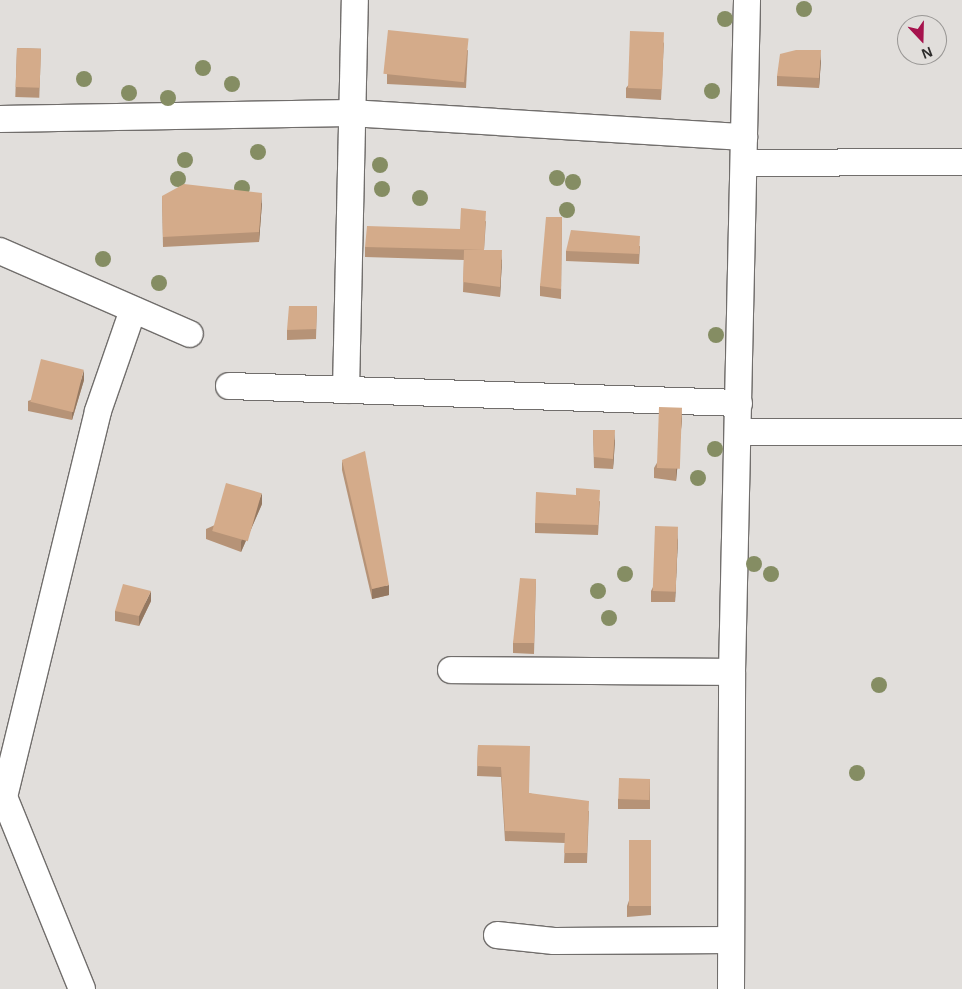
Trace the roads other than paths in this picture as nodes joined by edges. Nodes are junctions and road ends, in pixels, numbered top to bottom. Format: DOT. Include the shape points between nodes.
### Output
graph roads {
  1 [pos="355,0"];
  2 [pos="747,0"];
  3 [pos="350,113"];
  4 [pos="0,119"];
  5 [pos="744,137"];
  6 [pos="962,162"];
  7 [pos="744,164"];
  8 [pos="0,251"];
  9 [pos="133,310"];
  10 [pos="190,334"];
  11 [pos="229,386"];
  12 [pos="346,390"];
  13 [pos="739,403"];
  14 [pos="738,432"];
  15 [pos="962,432"];
  16 [pos="451,670"];
  17 [pos="732,672"];
  18 [pos="497,934"];
  19 [pos="731,940"];
  20 [pos="82,989"];
  21 [pos="731,989"];
  1 -- 3 [label="street"];
  2 -- 5 [label="street"];
  3 -- 4 [label="street"];
  3 -- 5 [label="street"];
  3 -- 12 [label="street"];
  5 -- 7 [label="street"];
  6 -- 7 [label="street"];
  7 -- 13 [label="street"];
  8 -- 9 [label="street"];
  9 -- 10 [label="street"];
  9 -- 20 [label="street" via="98,410 4,797"];
  11 -- 12 [label="street"];
  12 -- 13 [label="street"];
  13 -- 14 [label="street"];
  14 -- 15 [label="street"];
  14 -- 17 [label="street"];
  16 -- 17 [label="street"];
  17 -- 19 [label="street"];
  18 -- 19 [label="street" via="554,941"];
  19 -- 21 [label="street"];
}
